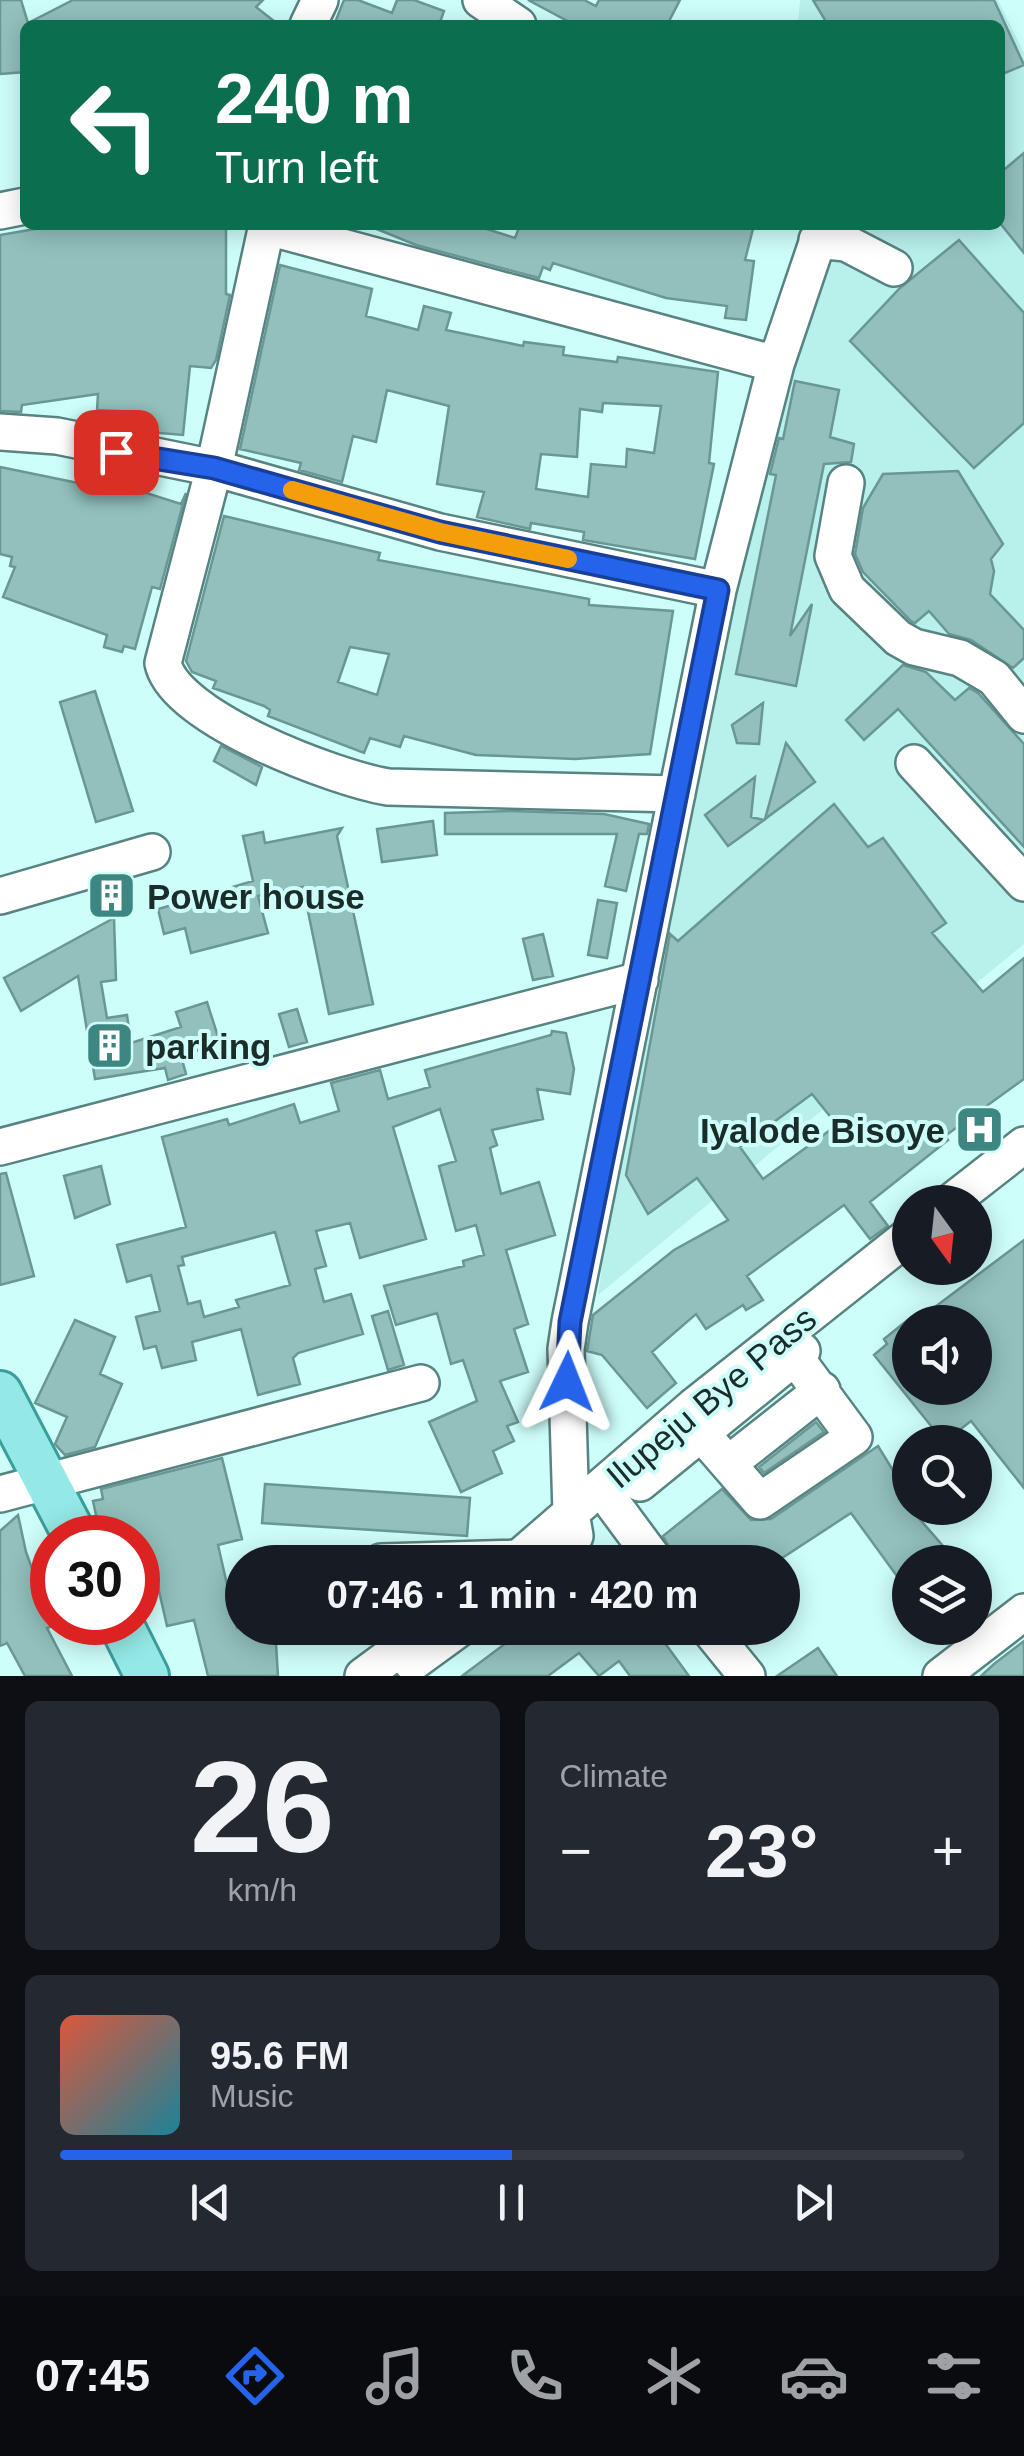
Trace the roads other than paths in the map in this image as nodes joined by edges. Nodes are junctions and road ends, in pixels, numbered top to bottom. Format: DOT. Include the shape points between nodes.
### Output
graph roads {
  1 [pos="481,0"];
  2 [pos="511,20"];
  3 [pos="267,230"];
  4 [pos="283,230"];
  5 [pos="820,232"];
  6 [pos="894,268"];
  7 [pos="776,364"];
  8 [pos="0,432"];
  9 [pos="214,468"];
  10 [pos="846,483"];
  11 [pos="718,590"];
  12 [pos="1024,715"];
  13 [pos="914,762"];
  14 [pos="677,794"];
  15 [pos="152,852"];
  16 [pos="1024,883"];
  17 [pos="0,896"];
  18 [pos="640,980"];
  19 [pos="1024,1144"];
  20 [pos="0,1147"];
  21 [pos="1024,1175"];
  22 [pos="972,1185"];
  23 [pos="992,1200"];
  24 [pos="892,1249"];
  25 [pos="892,1280"];
  26 [pos="794,1357"];
  27 [pos="421,1383"];
  28 [pos="822,1390"];
  29 [pos="0,1393"];
  30 [pos="702,1434"];
  31 [pos="728,1464"];
  32 [pos="47,1481"];
  33 [pos="0,1494"];
  34 [pos="613,1504"];
  35 [pos="64,1515"];
  36 [pos="573,1525"];
  37 [pos="547,1545"];
  38 [pos="643,1545"];
  39 [pos="1024,1612"];
  40 [pos="132,1645"];
  41 [pos="405,1645"];
  42 [pos="437,1645"];
  43 [pos="721,1645"];
  44 [pos="148,1676"];
  45 [pos="363,1676"];
  46 [pos="395,1676"];
  47 [pos="746,1676"];
  48 [pos="940,1676"];
  1 -- 2 [label="street"];
  3 -- 9 [label="street"];
  4 -- 7 [label="street"];
  5 -- 6 [label="street"];
  5 -- 7 [label="street"];
  7 -- 11 [label="street"];
  8 -- 9 [label="street" via="57,436"];
  9 -- 11 [label="street" via="440,532"];
  9 -- 14 [label="street" via="164,663 167,680 184,696 290,759 388,788"];
  10 -- 12 [label="street" via="833,556 847,588 898,638 960,658 994,678"];
  11 -- 14 [label="street"];
  13 -- 16 [label="street"];
  14 -- 18 [label="street"];
  15 -- 17 [label="street"];
  18 -- 20 [label="street"];
  18 -- 36 [label="street" via="566,1349"];
  19 -- 22 [label="street"];
  21 -- 23 [label="street"];
  24 -- 36 [label="street, Ilupeju Bye Pass" via="693,1407"];
  25 -- 26 [label="street, Ilupeju Bye Pass"];
  26 -- 28 [label="street"];
  26 -- 30 [label="street, Ilupeju Bye Pass"];
  27 -- 32 [label="street"];
  28 -- 31 [label="street"];
  28 -- 31 [label="street" via="854,1437 760,1501"];
  29 -- 32 [label="main road"];
  30 -- 31 [label="street"];
  30 -- 34 [label="street, Ilupeju Bye Pass"];
  32 -- 33 [label="street"];
  32 -- 35 [label="main road"];
  34 -- 36 [label="street, Ilupeju Bye Pass"];
  34 -- 38 [label="street"];
  36 -- 37 [label="street, Ilupeju Bye Pass"];
  39 -- 48 [label="street"];
  40 -- 44 [label="main road"];
  41 -- 45 [label="street"];
  42 -- 46 [label="street"];
  43 -- 47 [label="street"];
}
